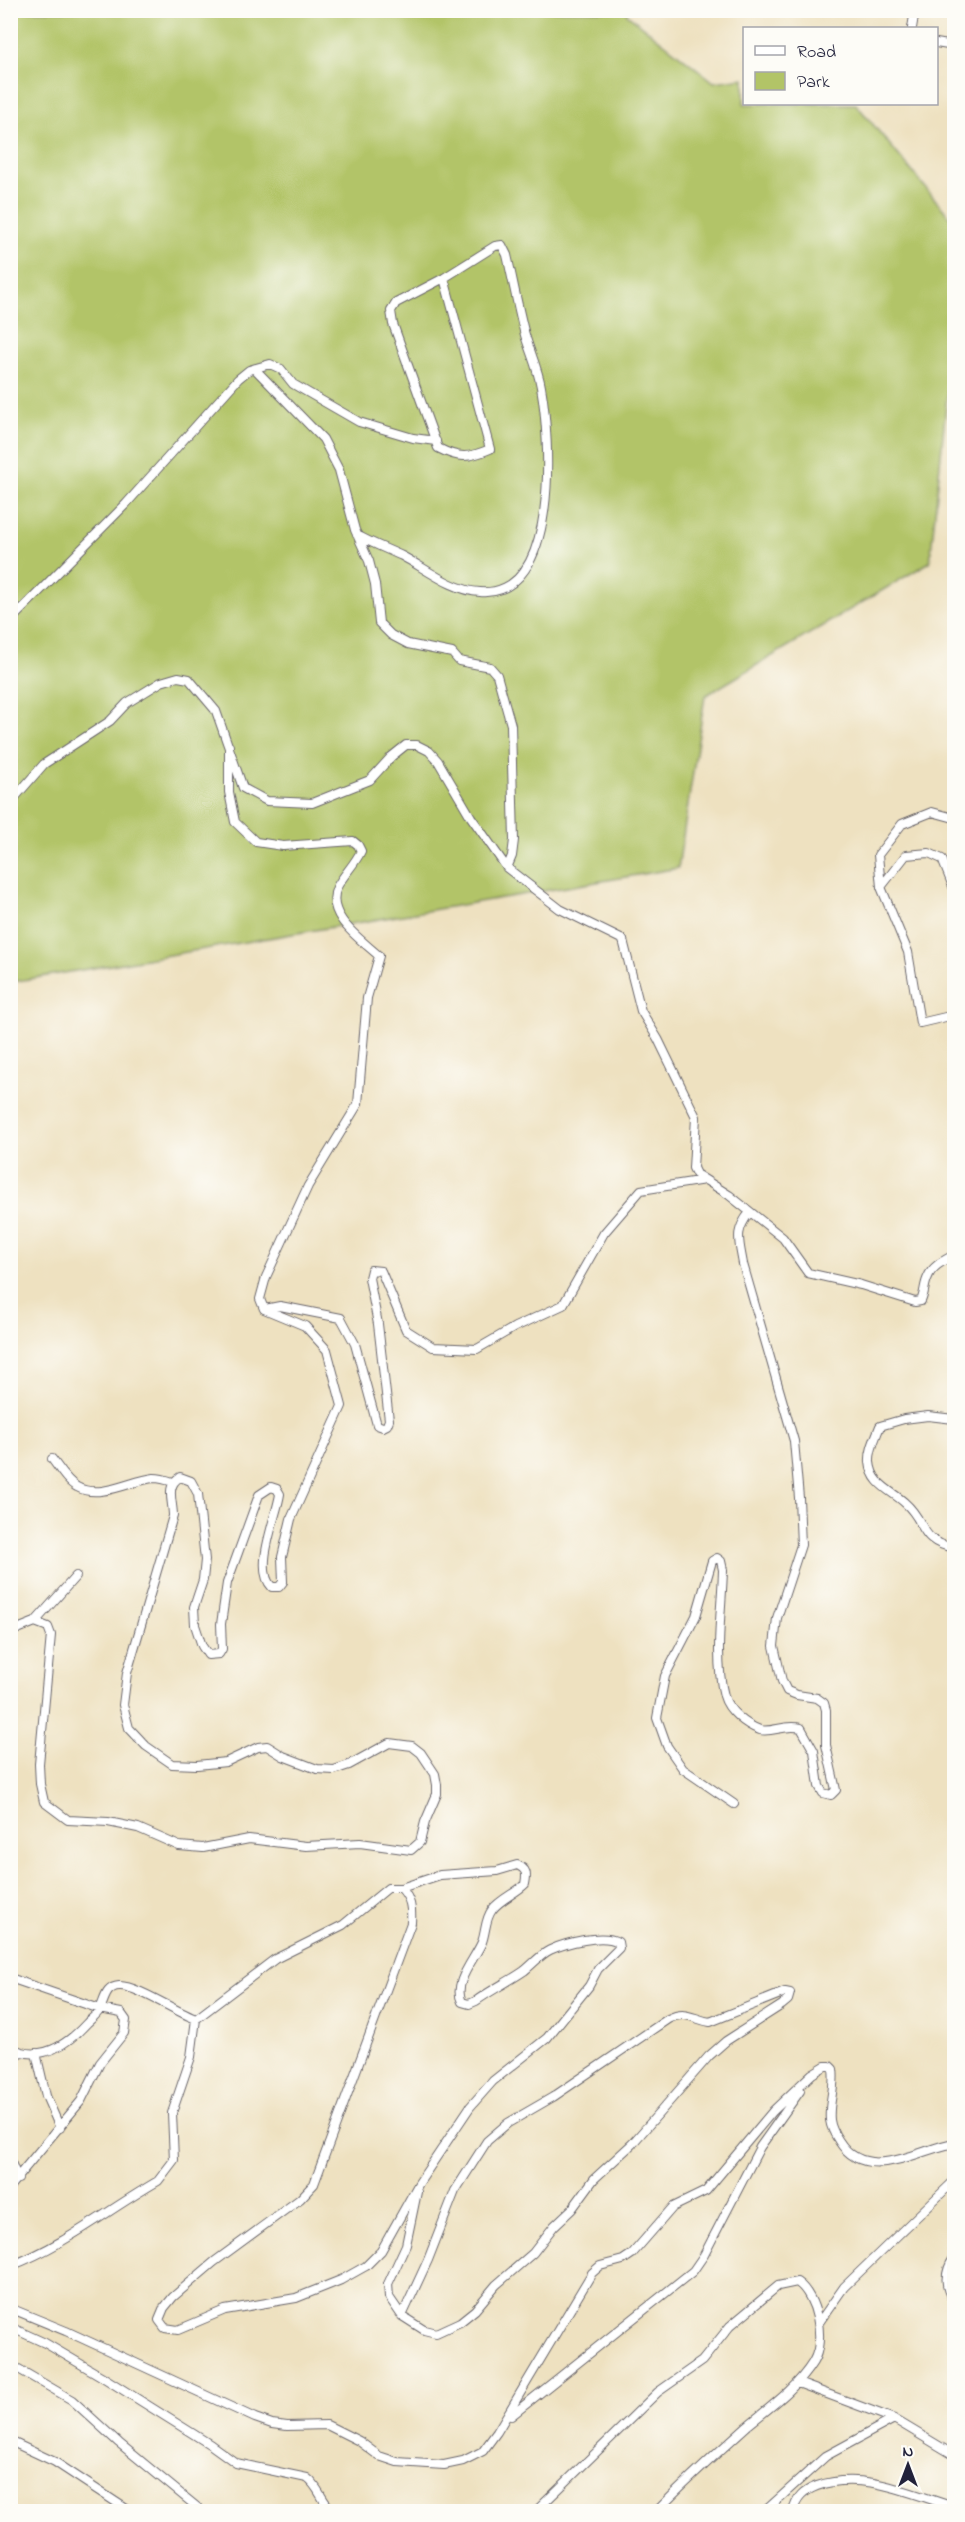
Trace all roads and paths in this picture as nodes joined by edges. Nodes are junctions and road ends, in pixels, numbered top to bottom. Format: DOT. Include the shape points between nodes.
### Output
graph roads {
  1 [pos="915,10"];
  2 [pos="912,27"];
  3 [pos="938,43"];
  4 [pos="954,46"];
  5 [pos="444,278"];
  6 [pos="255,369"];
  7 [pos="436,441"];
  8 [pos="357,535"];
  9 [pos="10,621"];
  10 [pos="229,746"];
  11 [pos="12,801"];
  12 [pos="954,818"];
  13 [pos="507,868"];
  14 [pos="881,887"];
  15 [pos="954,889"];
  16 [pos="954,1015"];
  17 [pos="705,1180"];
  18 [pos="750,1212"];
  19 [pos="954,1255"];
  20 [pos="264,1309"];
  21 [pos="954,1419"];
  22 [pos="52,1459"];
  23 [pos="173,1482"];
  24 [pos="954,1548"];
  25 [pos="76,1576"];
  26 [pos="35,1622"];
  27 [pos="10,1632"];
  28 [pos="734,1804"];
  29 [pos="401,1888"];
  30 [pos="10,1978"];
  31 [pos="100,2009"];
  32 [pos="196,2019"];
  33 [pos="10,2047"];
  34 [pos="20,2052"];
  35 [pos="36,2053"];
  36 [pos="10,2061"];
  37 [pos="812,2074"];
  38 [pos="60,2128"];
  39 [pos="954,2144"];
  40 [pos="10,2160"];
  41 [pos="18,2179"];
  42 [pos="954,2181"];
  43 [pos="419,2183"];
  44 [pos="10,2186"];
  45 [pos="954,2258"];
  46 [pos="10,2266"];
  47 [pos="954,2301"];
  48 [pos="10,2308"];
  49 [pos="402,2316"];
  50 [pos="818,2324"];
  51 [pos="10,2327"];
  52 [pos="10,2364"];
  53 [pos="798,2383"];
  54 [pos="894,2419"];
  55 [pos="497,2432"];
  56 [pos="10,2441"];
  57 [pos="954,2455"];
  58 [pos="792,2486"];
  59 [pos="808,2490"];
  60 [pos="954,2507"];
  61 [pos="131,2511"];
  62 [pos="203,2511"];
  63 [pos="335,2511"];
  64 [pos="535,2511"];
  65 [pos="656,2511"];
  66 [pos="764,2511"];
  67 [pos="793,2511"];
  1 -- 2 [label="street"];
  3 -- 4 [label="street"];
  5 -- 7 [label="street" via="396,303 391,311"];
  5 -- 7 [label="street" via="490,449 472,457 449,454 438,448"];
  5 -- 8 [label="street" via="495,246 502,245 507,255 541,385 546,431 545,512 538,541 529,566 515,581 498,591 478,592 459,587"];
  6 -- 7 [label="street" via="270,364 281,369 293,384 359,422"];
  6 -- 8 [label="street" via="323,439 339,470"];
  6 -- 9 [label="street" via="238,379 126,504"];
  8 -- 13 [label="street" via="372,572 379,623 391,635 408,644 453,654 468,664 490,667 497,675 511,725 514,840"];
  10 -- 11 [label="street" via="216,711 189,679 178,677 161,682 127,703 110,721 44,764"];
  10 -- 13 [label="street" via="243,788 267,801 312,802 370,780 391,757 406,746 417,745 438,761"];
  10 -- 20 [label="street" via="229,792 235,822 256,842 283,846 353,842 358,845 361,851 336,889 336,903 340,918 379,956 367,998 358,1104 308,1186 266,1277 260,1299"];
  12 -- 14 [label="street" via="932,812 902,824 878,855"];
  13 -- 17 [label="street" via="560,909 623,940 641,1011 696,1118 693,1168"];
  14 -- 15 [label="street" via="906,855 929,853 942,859"];
  14 -- 16 [label="street" via="908,952 920,1023"];
  17 -- 18 [label="street"];
  17 -- 20 [label="street" via="641,1190 604,1233 563,1305 477,1349 433,1347 406,1330 381,1272 371,1270 389,1420 383,1427 377,1425 355,1344 341,1318 280,1306"];
  18 -- 19 [label="street" via="783,1238 808,1273 915,1302 921,1301 928,1276 939,1263"];
  18 -- 28 [label="street" via="740,1225 738,1237 794,1441 799,1498 801,1545 777,1618 774,1646 787,1691 824,1703 826,1745 836,1790 831,1795 823,1793 819,1786 814,1751 801,1728 790,1725 763,1731 736,1715 724,1698 720,1665 723,1570 717,1558 712,1561 696,1616 665,1676 657,1718 667,1746 683,1769"];
  20 -- 23 [label="street" via="305,1326 327,1350 342,1406 291,1519 282,1557 283,1582 279,1587 272,1587 266,1575 267,1547 280,1494 271,1487 259,1495 226,1583 222,1649 214,1656 208,1655 202,1646 195,1625 194,1607 204,1580 205,1560 198,1494 191,1481 180,1477"];
  21 -- 24 [label="street" via="928,1416 880,1426 870,1462 879,1484 907,1504 930,1538"];
  22 -- 23 [label="street" via="71,1482 87,1490 120,1488 153,1478"];
  23 -- 26 [label="street" via="173,1516 127,1673 123,1705 129,1728 172,1764 225,1762 267,1746 317,1769 334,1770 389,1743 412,1746 435,1774 437,1785 416,1847 411,1850 360,1843 306,1846 249,1839 190,1848 138,1828 68,1820 44,1802 40,1784 51,1635 48,1628"];
  25 -- 26 [label="street"];
  26 -- 27 [label="street"];
  29 -- 32 [label="street" via="388,1888 343,1925 275,1959"];
  29 -- 43 [label="street" via="440,1875 496,1871 517,1865 527,1874 525,1884 490,1912 483,1940 459,1991 462,2002 476,2001 559,1947 602,1938 613,1939 619,1948 598,1969 547,2038 493,2081 470,2107"];
  29 -- 43 [label="street" via="412,1908 411,1923 314,2184 173,2297 159,2320 165,2328 178,2330 225,2310 296,2298 341,2280 366,2266 381,2251"];
  30 -- 31 [label="street"];
  31 -- 32 [label="street" via="103,1998 118,1986 132,1988"];
  31 -- 35 [label="street" via="71,2040"];
  31 -- 38 [label="street" via="121,2013 126,2020 124,2033 100,2063 81,2100"];
  32 -- 46 [label="street" via="191,2057 172,2113 174,2160 167,2171 158,2181 67,2238"];
  33 -- 34 [label="street"];
  34 -- 35 [label="street"];
  34 -- 36 [label="street"];
  35 -- 38 [label="street" via="46,2096"];
  37 -- 39 [label="street" via="825,2066 834,2069 830,2121 850,2156 862,2162 892,2162"];
  37 -- 55 [label="street" via="760,2147 693,2271 526,2403"];
  37 -- 55 [label="street" via="773,2111 706,2191 673,2207 632,2253 592,2273"];
  38 -- 41 [label="street"];
  40 -- 41 [label="street"];
  41 -- 44 [label="street"];
  42 -- 50 [label="street" via="844,2287"];
  43 -- 49 [label="street" via="406,2245 388,2284 389,2297"];
  45 -- 47 [label="street" via="946,2275 946,2286"];
  48 -- 55 [label="street" via="255,2418 287,2426 327,2425 379,2456 397,2462 464,2462 483,2451"];
  49 -- 49 [label="street" via="436,2333 475,2310 496,2285 533,2253 594,2179 632,2144 710,2056 782,2005 790,1993 781,1993 710,2022 680,2014 668,2019 553,2097 508,2122 487,2141 455,2191"];
  50 -- 53 [label="street" via="820,2345"];
  50 -- 64 [label="street" via="804,2287 797,2282 778,2286 730,2326 702,2361 658,2392"];
  51 -- 63 [label="street" via="101,2376 236,2463 308,2478"];
  52 -- 62 [label="street" via="72,2400"];
  53 -- 54 [label="street"];
  53 -- 65 [label="street"];
  54 -- 57 [label="street"];
  54 -- 58 [label="street" via="826,2456"];
  56 -- 61 [label="street" via="56,2462"];
  58 -- 59 [label="street"];
  58 -- 66 [label="street"];
  59 -- 60 [label="street" via="834,2480 854,2480"];
  59 -- 67 [label="street" via="795,2501"];
}
